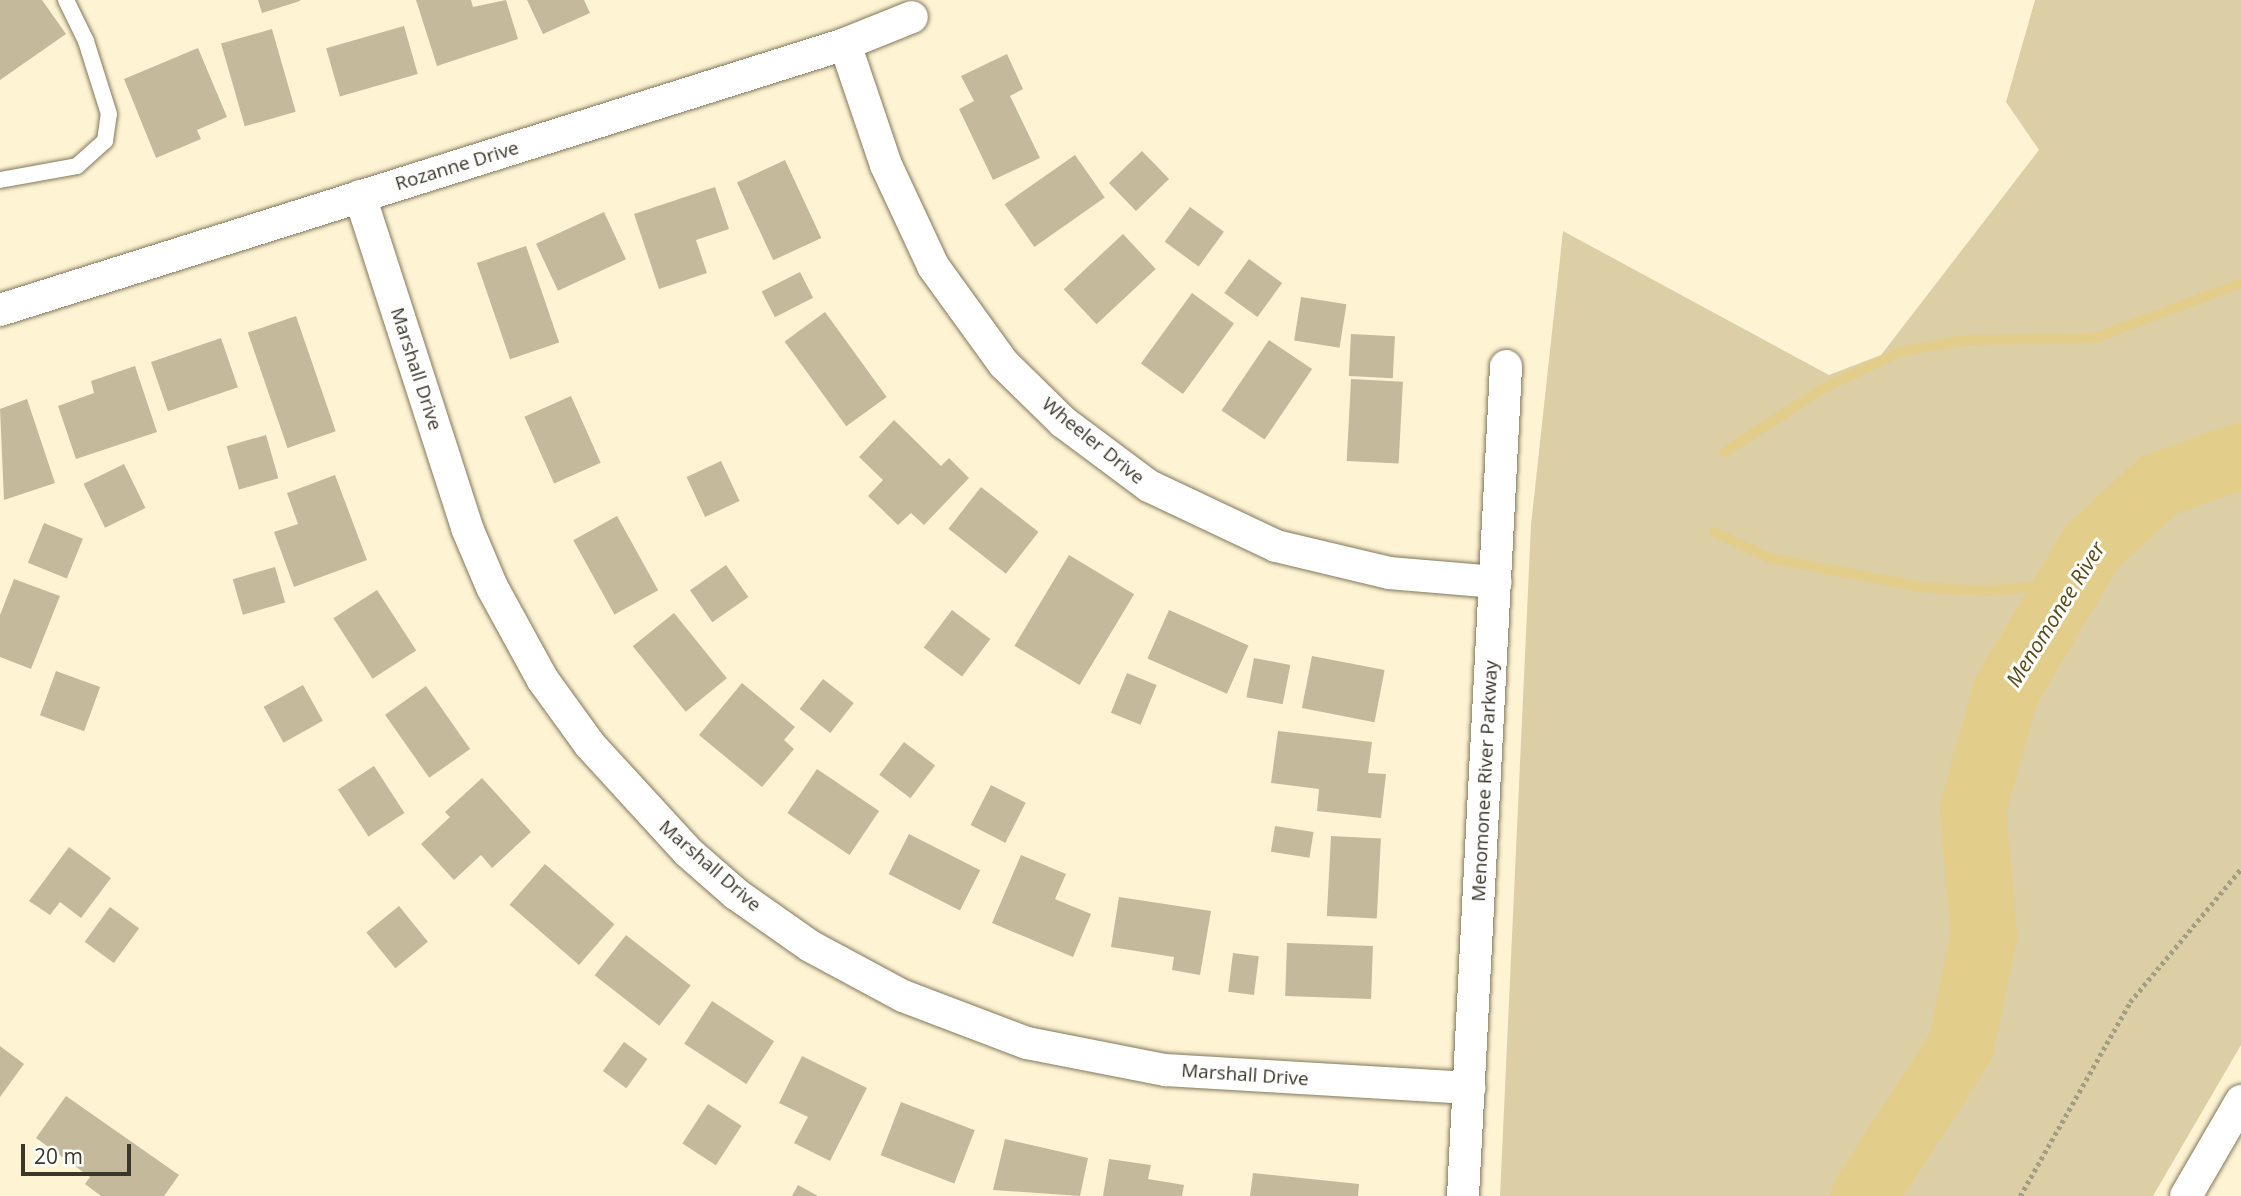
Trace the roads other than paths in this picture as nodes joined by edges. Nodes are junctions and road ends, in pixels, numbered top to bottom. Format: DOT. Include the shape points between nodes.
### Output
graph roads {
  1 [pos="66,0"];
  2 [pos="912,16"];
  3 [pos="845,44"];
  4 [pos="0,180"];
  5 [pos="360,196"];
  6 [pos="0,310"];
  7 [pos="1506,366"];
  8 [pos="1496,582"];
  9 [pos="1469,1088"];
  10 [pos="2241,1101"];
  11 [pos="1463,1196"];
  12 [pos="2186,1196"];
  1 -- 4 [label="lane" via="86,41 109,114 105,141 77,166"];
  2 -- 3 [label="street, Rozanne Drive"];
  3 -- 5 [label="street, Rozanne Drive"];
  3 -- 8 [label="street, Wheeler Drive" via="886,165 933,266 1004,364 1063,422 1149,486 1276,546 1388,573"];
  5 -- 6 [label="street, Rozanne Drive"];
  5 -- 9 [label="street, Marshall Drive" via="467,528 492,587 544,680 590,745 679,843 736,894 810,946 903,996 1027,1043 1165,1070"];
  7 -- 8 [label="street, Menomonee River Parkway"];
  8 -- 9 [label="street, Menomonee River Parkway"];
  9 -- 11 [label="street, Menomonee River Parkway"];
  10 -- 12 [label="street"];
}
